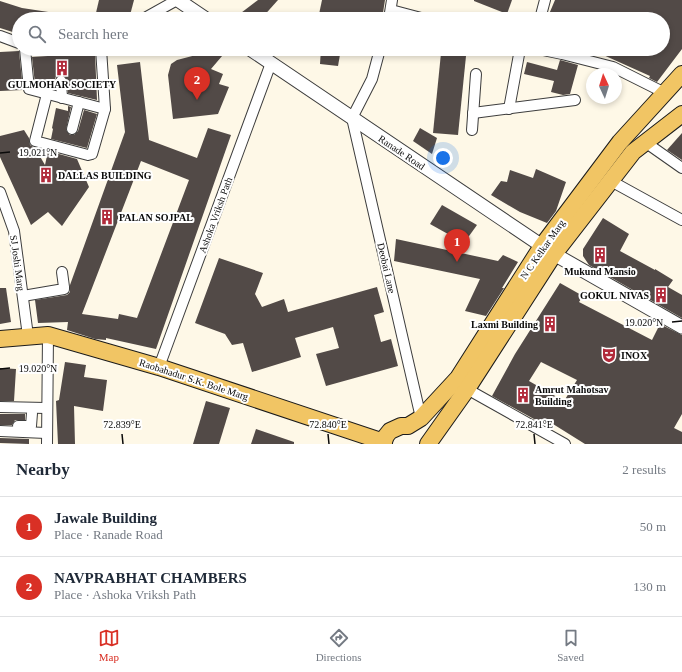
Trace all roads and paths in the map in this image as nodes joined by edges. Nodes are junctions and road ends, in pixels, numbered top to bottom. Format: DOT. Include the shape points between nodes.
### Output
graph roads {
  1 [pos="178,0"];
  2 [pos="545,0"];
  3 [pos="156,12"];
  4 [pos="196,12"];
  5 [pos="542,12"];
  6 [pos="0,36"];
  7 [pos="12,40"];
  8 [pos="26,56"];
  9 [pos="101,56"];
  10 [pos="260,56"];
  11 [pos="378,56"];
  12 [pos="519,56"];
  13 [pos="570,56"];
  14 [pos="271,63"];
  15 [pos="476,74"];
  16 [pos="682,74"];
  17 [pos="61,81"];
  18 [pos="665,93"];
  19 [pos="47,94"];
  20 [pos="62,98"];
  21 [pos="575,100"];
  22 [pos="79,102"];
  23 [pos="105,109"];
  24 [pos="509,109"];
  25 [pos="473,113"];
  26 [pos="682,114"];
  27 [pos="352,118"];
  28 [pos="72,128"];
  29 [pos="472,130"];
  30 [pos="645,142"];
  31 [pos="682,168"];
  32 [pos="611,181"];
  33 [pos="0,194"];
  34 [pos="4,214"];
  35 [pos="682,220"];
  36 [pos="548,250"];
  37 [pos="62,272"];
  38 [pos="23,296"];
  39 [pos="682,327"];
  40 [pos="28,336"];
  41 [pos="48,336"];
  42 [pos="0,339"];
  43 [pos="158,367"];
  44 [pos="467,389"];
  45 [pos="0,407"];
  46 [pos="46,408"];
  47 [pos="421,418"];
  48 [pos="0,426"];
  49 [pos="46,427"];
  50 [pos="0,431"];
  51 [pos="384,443"];
  52 [pos="47,444"];
  53 [pos="428,444"];
  54 [pos="565,444"];
  1 -- 3 [label="street"];
  1 -- 4 [label="street"];
  2 -- 5 [label="street"];
  6 -- 7 [label="street"];
  8 -- 19 [label="street" via="28,88"];
  9 -- 23 [label="street"];
  10 -- 14 [label="street, Ranade Road"];
  11 -- 27 [label="street" via="372,80"];
  12 -- 24 [label="street"];
  13 -- 18 [label="street" via="612,67"];
  14 -- 27 [label="street, Ranade Road"];
  14 -- 43 [label="street, Ashoka Vriksh Path"];
  15 -- 25 [label="street"];
  16 -- 18 [label="main road, N C Kelkar Marg"];
  17 -- 20 [label="street"];
  18 -- 36 [label="main road, N C Kelkar Marg" via="620,142"];
  19 -- 20 [label="street"];
  19 -- 23 [label="street" via="35,138 37,143 92,154"];
  20 -- 22 [label="street"];
  21 -- 24 [label="street"];
  22 -- 23 [label="street"];
  22 -- 28 [label="street"];
  24 -- 25 [label="street"];
  25 -- 29 [label="street"];
  26 -- 30 [label="main road, N C Kelkar Marg"];
  27 -- 36 [label="street, Ranade Road"];
  27 -- 47 [label="street, Deobai Lane"];
  30 -- 31 [label="street"];
  30 -- 32 [label="main road, N C Kelkar Marg" via="633,152"];
  32 -- 35 [label="street"];
  32 -- 36 [label="main road, N C Kelkar Marg"];
  33 -- 34 [label="street, SJ Joshi Marg"];
  34 -- 38 [label="street, SJ Joshi Marg" via="14,231"];
  36 -- 39 [label="street, Ranade Road"];
  36 -- 44 [label="main road, N C Kelkar Marg"];
  36 -- 47 [label="main road, N C Kelkar Marg" via="458,378"];
  37 -- 38 [label="street" via="64,289"];
  38 -- 40 [label="street, SJ Joshi Marg"];
  40 -- 41 [label="main road, Raobahadur S.K. Bole Marg"];
  40 -- 42 [label="main road, Raobahadur S.K. Bole Marg"];
  41 -- 43 [label="main road, Raobahadur S.K. Bole Marg"];
  41 -- 46 [label="street"];
  43 -- 51 [label="main road, Raobahadur S.K. Bole Marg"];
  44 -- 53 [label="main road, N C Kelkar Marg"];
  44 -- 54 [label="street"];
  45 -- 46 [label="street"];
  46 -- 49 [label="street"];
  47 -- 51 [label="main road, N C Kelkar Marg" via="408,426 390,431"];
  48 -- 49 [label="street" via="31,426 32,418"];
  49 -- 50 [label="street"];
  49 -- 52 [label="street"];
}
